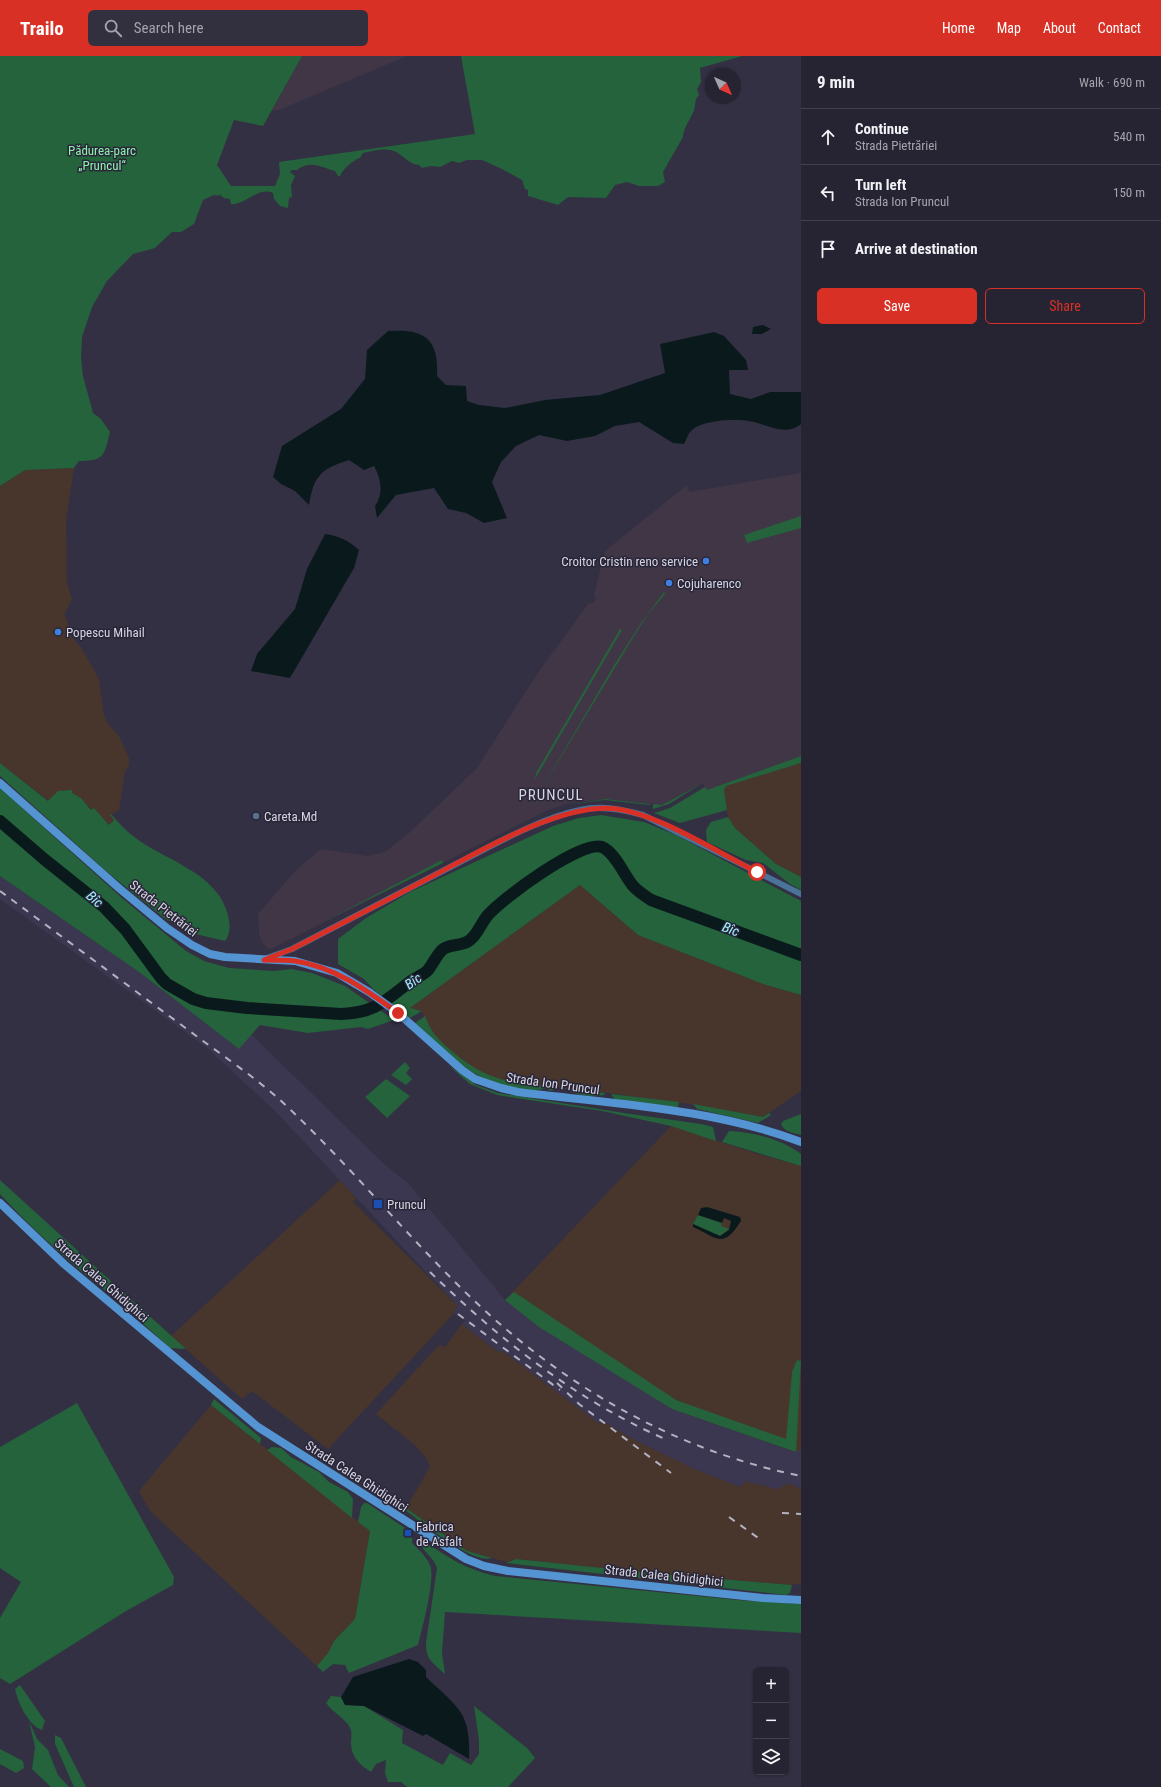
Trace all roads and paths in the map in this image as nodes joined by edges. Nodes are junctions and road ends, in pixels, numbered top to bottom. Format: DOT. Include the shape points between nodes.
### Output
graph roads {
  1 [pos="0,783"];
  2 [pos="801,894"];
  3 [pos="264,960"];
  4 [pos="801,1142"];
  5 [pos="0,1203"];
  6 [pos="801,1600"];
  1 -- 3 [label="street, Strada Pietrăriei" via="120,889 192,945 210,954 224,957"];
  2 -- 3 [label="street, Strada Pietrăriei" via="643,815 616,808 579,810 561,815 504,840 292,949"];
  3 -- 4 [label="street, Strada Ion Pruncul" via="295,961 337,973 398,1013 462,1070 489,1085 518,1092 712,1117 764,1129"];
  5 -- 6 [label="street, Strada Calea Ghidighici" via="64,1264 254,1424 466,1559 508,1571"];
}
